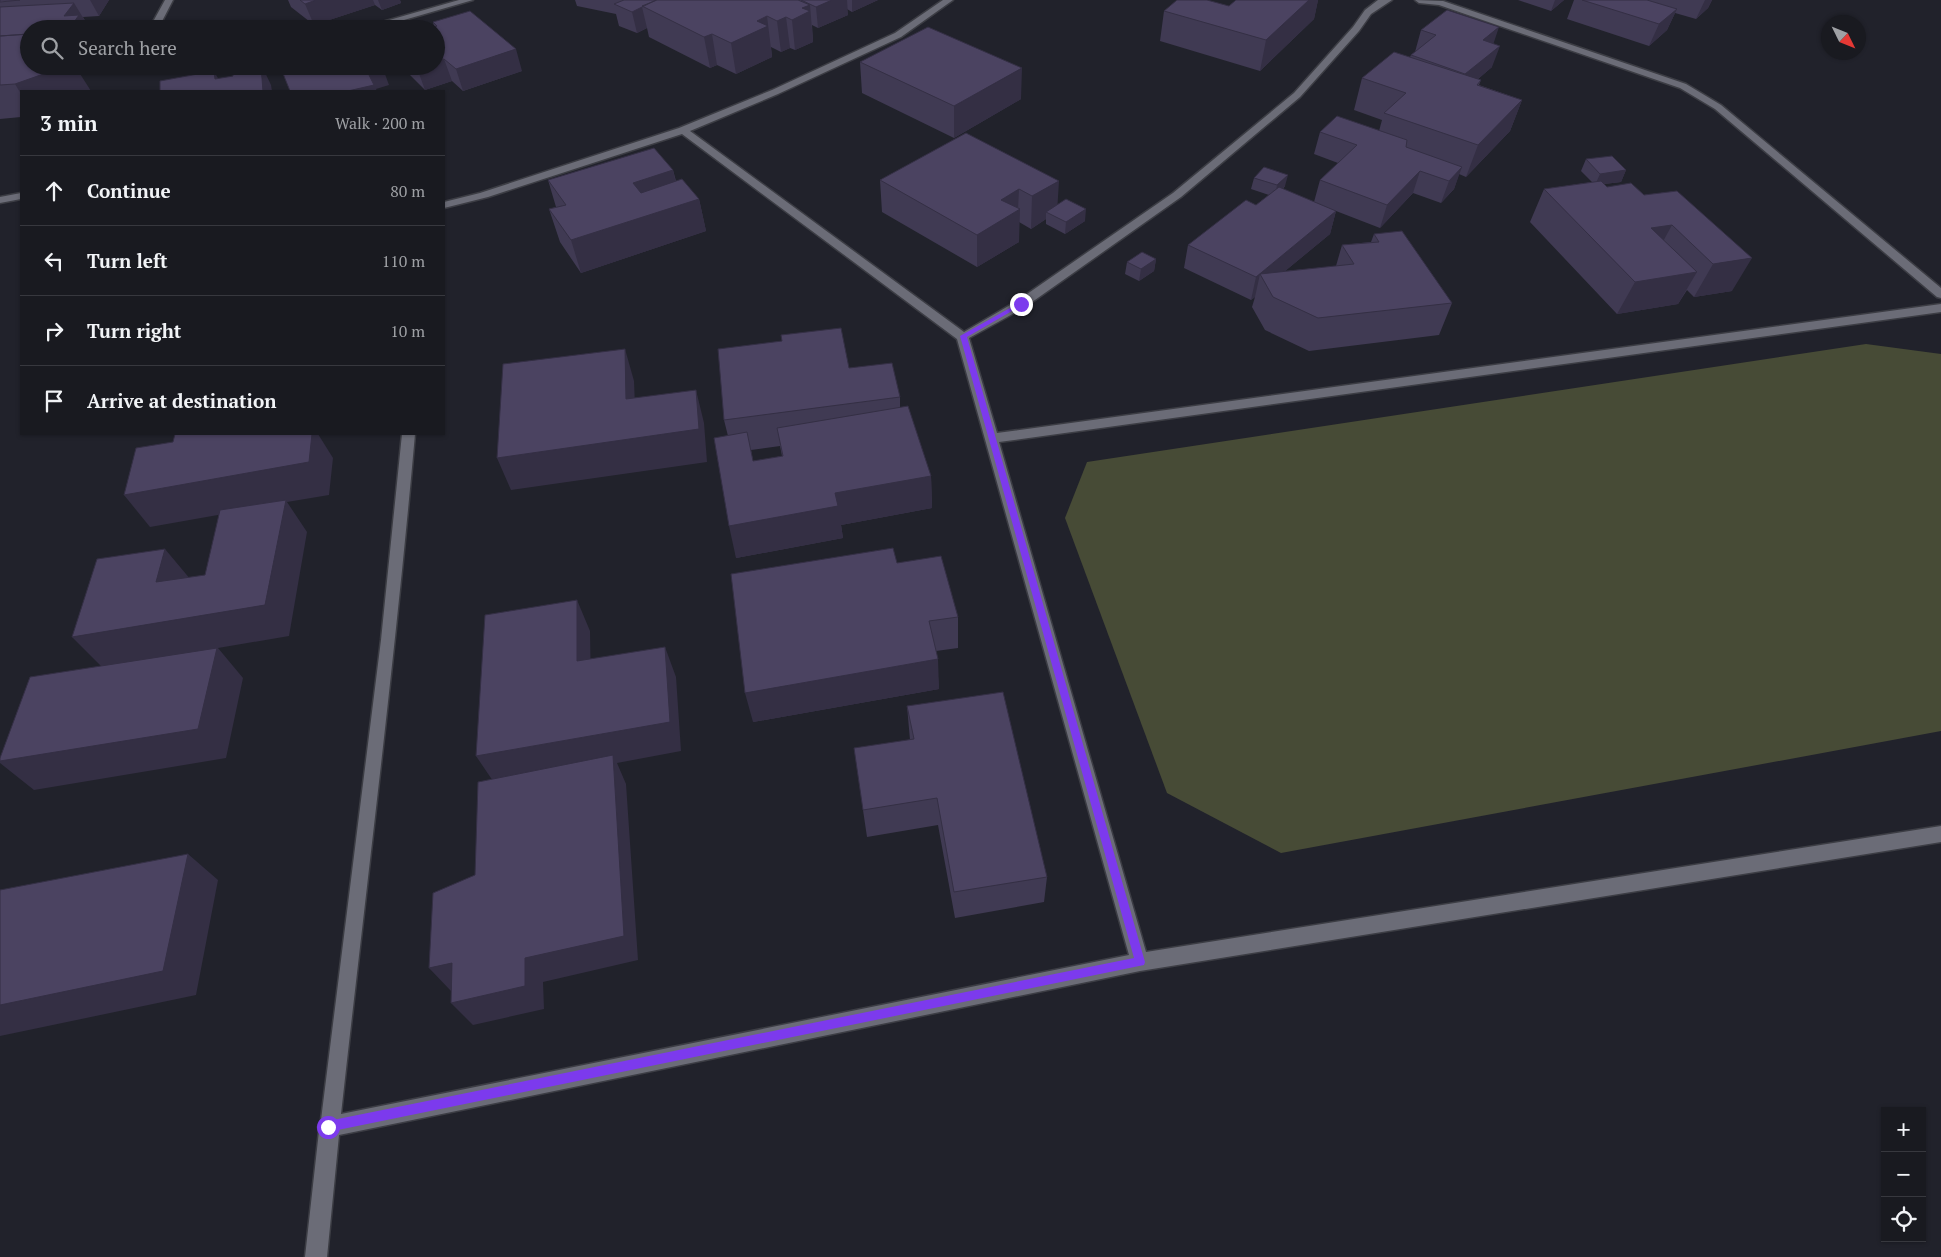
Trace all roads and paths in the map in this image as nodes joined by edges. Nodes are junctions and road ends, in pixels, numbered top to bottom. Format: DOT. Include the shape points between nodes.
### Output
graph roads {
  1 [pos="169,0"];
  2 [pos="469,0"];
  3 [pos="949,0"];
  4 [pos="1388,0"];
  5 [pos="1419,0"];
  6 [pos="158,20"];
  7 [pos="395,20"];
  8 [pos="683,130"];
  9 [pos="20,196"];
  10 [pos="0,200"];
  11 [pos="445,205"];
  12 [pos="1941,294"];
  13 [pos="1941,308"];
  14 [pos="963,336"];
  15 [pos="408,435"];
  16 [pos="992,438"];
  17 [pos="1941,834"];
  18 [pos="1140,962"];
  19 [pos="328,1127"];
  20 [pos="316,1257"];
  1 -- 6 [label="street"];
  2 -- 7 [label="street"];
  3 -- 8 [label="street" via="898,35"];
  4 -- 14 [label="street" via="1368,12 1297,95 1176,195 1021,304"];
  5 -- 12 [label="street" via="1440,3 1683,86 1718,107"];
  8 -- 11 [label="street"];
  8 -- 14 [label="street"];
  9 -- 10 [label="street"];
  13 -- 16 [label="street"];
  14 -- 16 [label="street"];
  15 -- 19 [label="street" via="400,538"];
  16 -- 18 [label="street"];
  17 -- 18 [label="street"];
  18 -- 19 [label="street"];
  19 -- 20 [label="street"];
}
